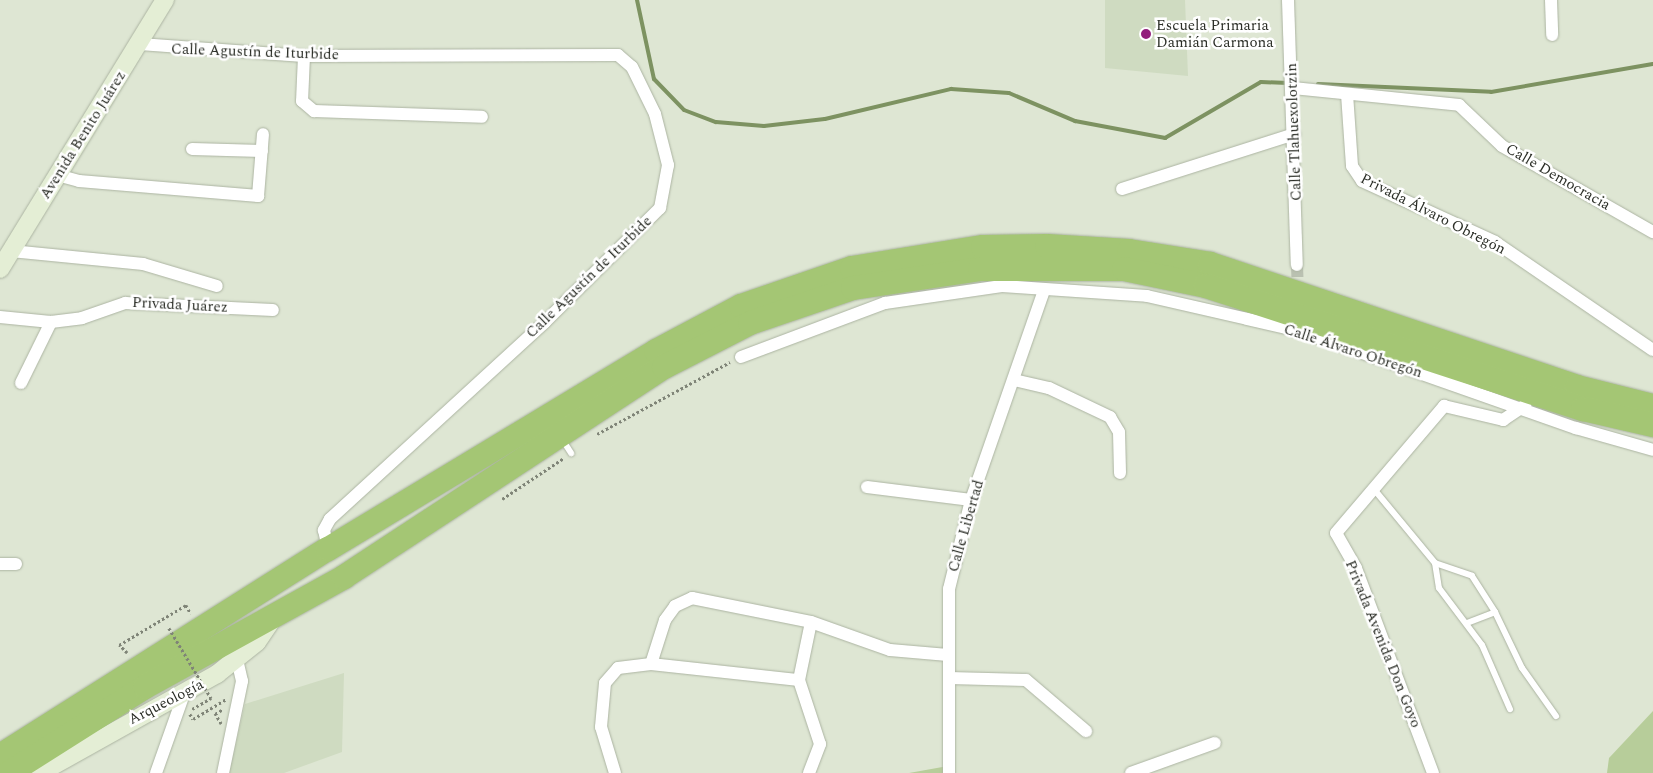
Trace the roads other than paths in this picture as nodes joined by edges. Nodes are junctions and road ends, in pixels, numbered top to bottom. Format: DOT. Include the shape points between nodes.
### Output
graph roads {
  1 [pos="164,0"];
  2 [pos="1288,0"];
  3 [pos="1551,0"];
  4 [pos="1552,35"];
  5 [pos="140,44"];
  6 [pos="304,56"];
  7 [pos="1293,88"];
  8 [pos="1347,94"];
  9 [pos="482,116"];
  10 [pos="263,134"];
  11 [pos="1294,134"];
  12 [pos="192,149"];
  13 [pos="262,151"];
  14 [pos="57,175"];
  15 [pos="1122,188"];
  16 [pos="1653,232"];
  17 [pos="11,251"];
  18 [pos="1297,265"];
  19 [pos="0,269"];
  20 [pos="217,286"];
  21 [pos="1044,290"];
  22 [pos="273,310"];
  23 [pos="0,317"];
  24 [pos="51,322"];
  25 [pos="1653,350"];
  26 [pos="741,357"];
  27 [pos="1014,380"];
  28 [pos="21,383"];
  29 [pos="1531,401"];
  30 [pos="1653,406"];
  31 [pos="1580,418"];
  32 [pos="1653,425"];
  33 [pos="1653,450"];
  34 [pos="1120,473"];
  35 [pos="866,486"];
  36 [pos="1373,488"];
  37 [pos="971,500"];
  38 [pos="328,549"];
  39 [pos="1436,563"];
  40 [pos="0,564"];
  41 [pos="16,564"];
  42 [pos="1495,612"];
  43 [pos="811,622"];
  44 [pos="1467,623"];
  45 [pos="234,649"];
  46 [pos="948,655"];
  47 [pos="651,664"];
  48 [pos="949,678"];
  49 [pos="799,680"];
  50 [pos="184,694"];
  51 [pos="1510,709"];
  52 [pos="1556,716"];
  53 [pos="1086,731"];
  54 [pos="1215,743"];
  55 [pos="0,756"];
  56 [pos="9,773"];
  57 [pos="40,773"];
  58 [pos="156,773"];
  59 [pos="223,773"];
  60 [pos="615,773"];
  61 [pos="809,773"];
  62 [pos="949,773"];
  63 [pos="1131,773"];
  64 [pos="1433,773"];
  1 -- 5 [label="main road, Avenida Benito Juárez"];
  2 -- 7 [label="street, Calle Tlahuexolotzin"];
  3 -- 4 [label="street"];
  5 -- 6 [label="street, Calle Agustín de Iturbide"];
  5 -- 14 [label="main road, Avenida Benito Juárez"];
  6 -- 9 [label="street" via="302,101 314,111"];
  6 -- 38 [label="street, Calle Agustín de Iturbide" via="618,55 632,67 655,114 668,165 660,208 545,322 330,519 324,530"];
  7 -- 8 [label="street, Calle Democracia"];
  7 -- 11 [label="street, Calle Tlahuexolotzin"];
  8 -- 16 [label="street, Calle Democracia" via="1459,106 1502,146"];
  8 -- 25 [label="street, Privada Álvaro Obregón" via="1352,166 1362,181 1494,242"];
  10 -- 13 [label="street"];
  11 -- 15 [label="street"];
  11 -- 18 [label="street, Calle Tlahuexolotzin"];
  12 -- 13 [label="street"];
  13 -- 14 [label="street" via="262,188 258,196 248,198"];
  14 -- 17 [label="main road, Avenida Benito Juárez"];
  17 -- 19 [label="main road, Avenida Benito Juárez"];
  17 -- 20 [label="street" via="143,264"];
  21 -- 26 [label="street, Calle Álvaro Obregón" via="1002,286 885,303"];
  21 -- 27 [label="street, Calle Libertad"];
  21 -- 29 [label="street, Calle Álvaro Obregón" via="1147,296 1300,328"];
  22 -- 24 [label="street, Privada Juárez" via="125,303 82,318"];
  23 -- 24 [label="street, Privada Juárez"];
  24 -- 28 [label="street"];
  27 -- 34 [label="street" via="1049,388 1110,417 1118,432"];
  27 -- 37 [label="street, Calle Libertad"];
  29 -- 31 [label="highway"];
  29 -- 36 [label="street, Privada Avenida Don Goyo" via="1502,420 1444,406"];
  29 -- 45 [label="highway" via="1206,286 1124,269 1040,267 925,276 853,288 750,322 664,366 565,444 344,577 276,613"];
  30 -- 38 [label="highway" via="1576,387 1210,264 1129,251 983,247 852,268 741,306 593,387"];
  31 -- 32 [label="highway"];
  31 -- 33 [label="street"];
  35 -- 37 [label="street"];
  36 -- 39 [label="lane"];
  36 -- 64 [label="street, Privada Avenida Don Goyo" via="1336,533 1356,568"];
  37 -- 46 [label="street, Calle Libertad" via="949,590"];
  38 -- 55 [label="highway"];
  39 -- 42 [label="lane" via="1472,576"];
  39 -- 44 [label="lane" via="1439,588"];
  40 -- 41 [label="street"];
  42 -- 44 [label="lane"];
  42 -- 52 [label="lane" via="1522,668"];
  43 -- 46 [label="street" via="890,650"];
  43 -- 47 [label="street" via="692,598 675,606 665,620"];
  43 -- 49 [label="street"];
  44 -- 51 [label="lane" via="1482,646"];
  45 -- 50 [label="main road, Arqueología"];
  45 -- 56 [label="highway"];
  45 -- 59 [label="street" via="242,681"];
  46 -- 48 [label="street, Calle Libertad"];
  47 -- 49 [label="street"];
  47 -- 60 [label="street" via="618,668 605,683 601,727"];
  48 -- 53 [label="street" via="1026,680"];
  48 -- 62 [label="street, Calle Libertad"];
  49 -- 61 [label="street" via="820,744"];
  50 -- 57 [label="main road, Arqueología"];
  50 -- 58 [label="street"];
  54 -- 63 [label="street"];
}
